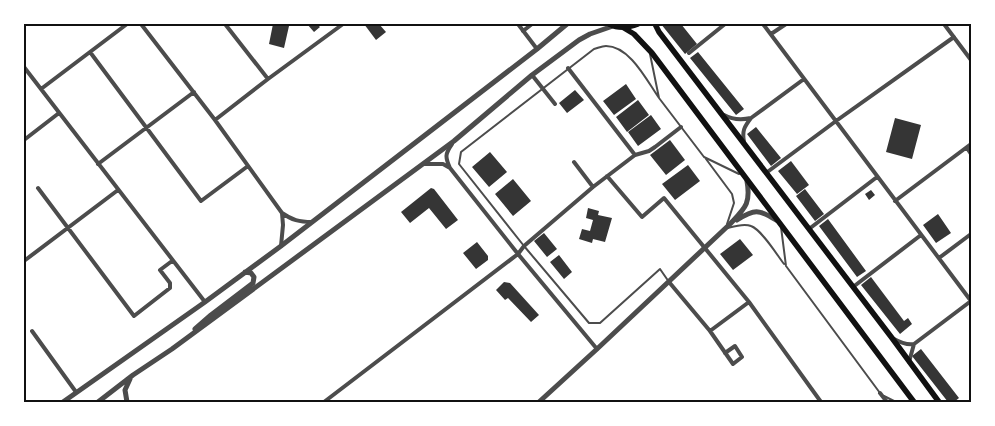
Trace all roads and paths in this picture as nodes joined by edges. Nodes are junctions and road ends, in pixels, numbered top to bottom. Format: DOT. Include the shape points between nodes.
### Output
graph roads {
  1 [pos="127,24"];
  2 [pos="141,24"];
  3 [pos="225,24"];
  4 [pos="344,24"];
  5 [pos="518,24"];
  6 [pos="532,24"];
  7 [pos="566,24"];
  8 [pos="638,24"];
  9 [pos="655,24"];
  10 [pos="725,24"];
  11 [pos="763,24"];
  12 [pos="786,24"];
  13 [pos="944,24"];
  14 [pos="611,25"];
  15 [pos="624,28"];
  16 [pos="523,31"];
  17 [pos="771,34"];
  18 [pos="954,37"];
  19 [pos="537,49"];
  20 [pos="649,50"];
  21 [pos="90,52"];
  22 [pos="689,53"];
  23 [pos="971,60"];
  24 [pos="24,67"];
  25 [pos="568,68"];
  26 [pos="532,75"];
  27 [pos="268,79"];
  28 [pos="804,79"];
  29 [pos="542,88"];
  30 [pos="41,89"];
  31 [pos="194,92"];
  32 [pos="659,98"];
  33 [pos="555,104"];
  34 [pos="60,113"];
  35 [pos="721,113"];
  36 [pos="751,118"];
  37 [pos="215,120"];
  38 [pos="836,121"];
  39 [pos="681,127"];
  40 [pos="147,128"];
  41 [pos="24,140"];
  42 [pos="454,141"];
  43 [pos="744,143"];
  44 [pos="971,144"];
  45 [pos="967,148"];
  46 [pos="971,154"];
  47 [pos="636,155"];
  48 [pos="704,157"];
  49 [pos="574,162"];
  50 [pos="98,164"];
  51 [pos="423,164"];
  52 [pos="248,166"];
  53 [pos="450,168"];
  54 [pos="766,173"];
  55 [pos="607,176"];
  56 [pos="877,177"];
  57 [pos="745,178"];
  58 [pos="593,187"];
  59 [pos="38,188"];
  60 [pos="118,190"];
  61 [pos="895,201"];
  62 [pos="282,213"];
  63 [pos="312,222"];
  64 [pos="779,222"];
  65 [pos="728,226"];
  66 [pos="68,228"];
  67 [pos="809,229"];
  68 [pos="971,234"];
  69 [pos="921,235"];
  70 [pos="280,246"];
  71 [pos="524,246"];
  72 [pos="705,248"];
  73 [pos="518,254"];
  74 [pos="939,258"];
  75 [pos="172,260"];
  76 [pos="24,261"];
  77 [pos="786,266"];
  78 [pos="244,272"];
  79 [pos="669,282"];
  80 [pos="853,287"];
  81 [pos="971,301"];
  82 [pos="205,302"];
  83 [pos="749,302"];
  84 [pos="32,331"];
  85 [pos="710,332"];
  86 [pos="892,338"];
  87 [pos="914,344"];
  88 [pos="172,349"];
  89 [pos="597,349"];
  90 [pos="725,353"];
  91 [pos="909,362"];
  92 [pos="133,376"];
  93 [pos="76,392"];
  94 [pos="880,393"];
  95 [pos="63,402"];
  96 [pos="98,402"];
  97 [pos="127,402"];
  98 [pos="324,402"];
  99 [pos="539,402"];
  100 [pos="821,402"];
  101 [pos="887,402"];
  102 [pos="896,402"];
  103 [pos="914,402"];
  104 [pos="939,402"];
  1 -- 21 [label="street"];
  2 -- 31 [label="street"];
  3 -- 27 [label="street"];
  4 -- 27 [label="street"];
  5 -- 16 [label="street"];
  6 -- 16 [label="street"];
  7 -- 19 [label="street"];
  8 -- 15 [label="main road"];
  9 -- 35 [label="main road"];
  10 -- 22 [label="street"];
  11 -- 17 [label="street"];
  12 -- 17 [label="street"];
  13 -- 18 [label="street"];
  14 -- 15 [label="main road"];
  14 -- 26 [label="street" via="579,40"];
  15 -- 20 [label="main road"];
  16 -- 19 [label="street"];
  17 -- 28 [label="street"];
  18 -- 23 [label="street"];
  18 -- 38 [label="street"];
  19 -- 63 [label="street"];
  20 -- 32 [label="lane"];
  20 -- 57 [label="main road"];
  21 -- 30 [label="street"];
  21 -- 40 [label="street"];
  24 -- 30 [label="street"];
  25 -- 29 [label="lane"];
  25 -- 32 [label="lane" via="594,49 604,45 615,47 637,66"];
  25 -- 47 [label="street"];
  26 -- 29 [label="street"];
  26 -- 42 [label="street"];
  27 -- 37 [label="street"];
  28 -- 36 [label="street"];
  28 -- 38 [label="street"];
  29 -- 33 [label="street"];
  29 -- 71 [label="lane" via="461,152 460,158 460,164"];
  30 -- 34 [label="street"];
  31 -- 37 [label="street"];
  31 -- 40 [label="street"];
  32 -- 39 [label="lane"];
  34 -- 41 [label="street"];
  34 -- 50 [label="street"];
  35 -- 36 [label="street" via="735,119"];
  35 -- 43 [label="main road"];
  36 -- 43 [label="street" via="745,125"];
  37 -- 52 [label="street"];
  38 -- 54 [label="street"];
  38 -- 56 [label="street"];
  39 -- 47 [label="street" via="649,151"];
  39 -- 48 [label="lane"];
  40 -- 50 [label="street"];
  40 -- 52 [label="street" via="201,201"];
  42 -- 51 [label="street"];
  42 -- 53 [label="street" via="447,151"];
  43 -- 54 [label="main road"];
  44 -- 45 [label="street"];
  45 -- 46 [label="street"];
  45 -- 61 [label="street"];
  47 -- 55 [label="street"];
  48 -- 57 [label="lane"];
  48 -- 65 [label="lane" via="732,194 734,203"];
  49 -- 58 [label="street"];
  50 -- 60 [label="street"];
  51 -- 53 [label="street" via="443,164"];
  51 -- 88 [label="street"];
  52 -- 62 [label="street"];
  53 -- 73 [label="street"];
  54 -- 67 [label="main road"];
  55 -- 58 [label="street"];
  55 -- 72 [label="street" via="642,217 664,198"];
  56 -- 61 [label="street"];
  56 -- 67 [label="street"];
  57 -- 64 [label="main road"];
  57 -- 65 [label="street" via="748,203"];
  58 -- 71 [label="street"];
  59 -- 66 [label="street"];
  60 -- 66 [label="street"];
  60 -- 75 [label="street"];
  61 -- 69 [label="street"];
  62 -- 63 [label="street" via="292,220"];
  62 -- 70 [label="street"];
  63 -- 70 [label="street"];
  64 -- 65 [label="street" via="766,213 756,211"];
  64 -- 77 [label="lane"];
  64 -- 103 [label="main road"];
  65 -- 72 [label="street"];
  65 -- 77 [label="lane" via="750,225 758,230"];
  66 -- 75 [label="street" via="134,316 170,288 160,270"];
  66 -- 76 [label="street"];
  67 -- 80 [label="main road"];
  68 -- 74 [label="street"];
  69 -- 74 [label="street"];
  69 -- 80 [label="street"];
  70 -- 78 [label="street"];
  71 -- 73 [label="street"];
  71 -- 79 [label="lane" via="589,323 600,323 660,269"];
  72 -- 79 [label="street"];
  72 -- 83 [label="street"];
  73 -- 89 [label="street"];
  73 -- 98 [label="street"];
  74 -- 81 [label="street"];
  75 -- 82 [label="street"];
  77 -- 94 [label="lane"];
  78 -- 82 [label="street"];
  78 -- 88 [label="street" via="251,273 253,283"];
  79 -- 85 [label="street"];
  79 -- 89 [label="street"];
  80 -- 86 [label="main road"];
  81 -- 87 [label="street"];
  82 -- 93 [label="street"];
  83 -- 85 [label="street"];
  83 -- 100 [label="street"];
  84 -- 93 [label="street"];
  85 -- 90 [label="street"];
  86 -- 87 [label="street"];
  86 -- 91 [label="main road"];
  87 -- 91 [label="street"];
  88 -- 92 [label="street"];
  89 -- 99 [label="street"];
  90 -- 90 [label="street" via="733,364 742,357 735,346"];
  91 -- 104 [label="main road"];
  92 -- 96 [label="street"];
  92 -- 97 [label="street" via="125,390"];
  93 -- 95 [label="street"];
  94 -- 101 [label="street"];
  94 -- 102 [label="lane"];
}
